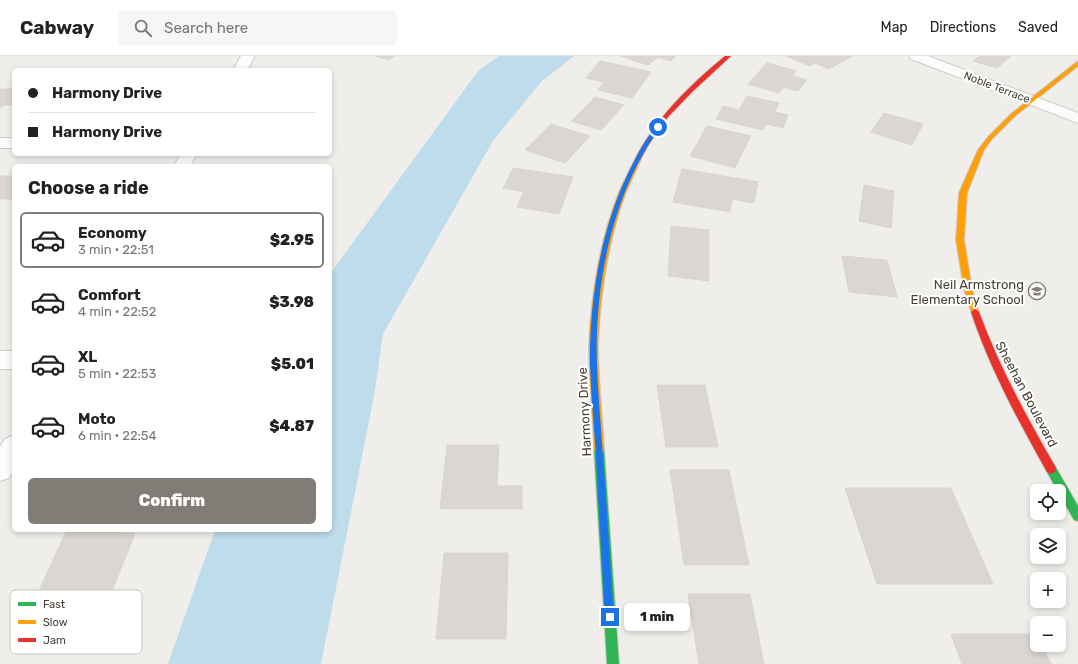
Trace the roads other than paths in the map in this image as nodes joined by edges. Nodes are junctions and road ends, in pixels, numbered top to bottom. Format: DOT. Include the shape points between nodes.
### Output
graph roads {
  1 [pos="248,56"];
  2 [pos="728,56"];
  3 [pos="916,56"];
  4 [pos="1078,63"];
  5 [pos="241,68"];
  6 [pos="1032,100"];
  7 [pos="1078,118"];
  8 [pos="0,143"];
  9 [pos="12,143"];
  10 [pos="0,360"];
  11 [pos="12,360"];
  12 [pos="12,449"];
  13 [pos="0,470"];
  14 [pos="1078,516"];
  15 [pos="613,664"];
  1 -- 5 [label="street"];
  2 -- 15 [label="street, Harmony Drive" via="694,84 650,138 630,176 607,241 595,323 594,365"];
  3 -- 6 [label="street, Noble Terrace"];
  4 -- 6 [label="street, Sheehan Boulevard"];
  6 -- 7 [label="street, Noble Terrace"];
  6 -- 14 [label="street, Sheehan Boulevard" via="993,135 981,150 970,171 963,196 960,223 961,255 968,290 984,340 1011,397"];
  8 -- 9 [label="street"];
  10 -- 11 [label="street"];
  12 -- 13 [label="street"];
}
